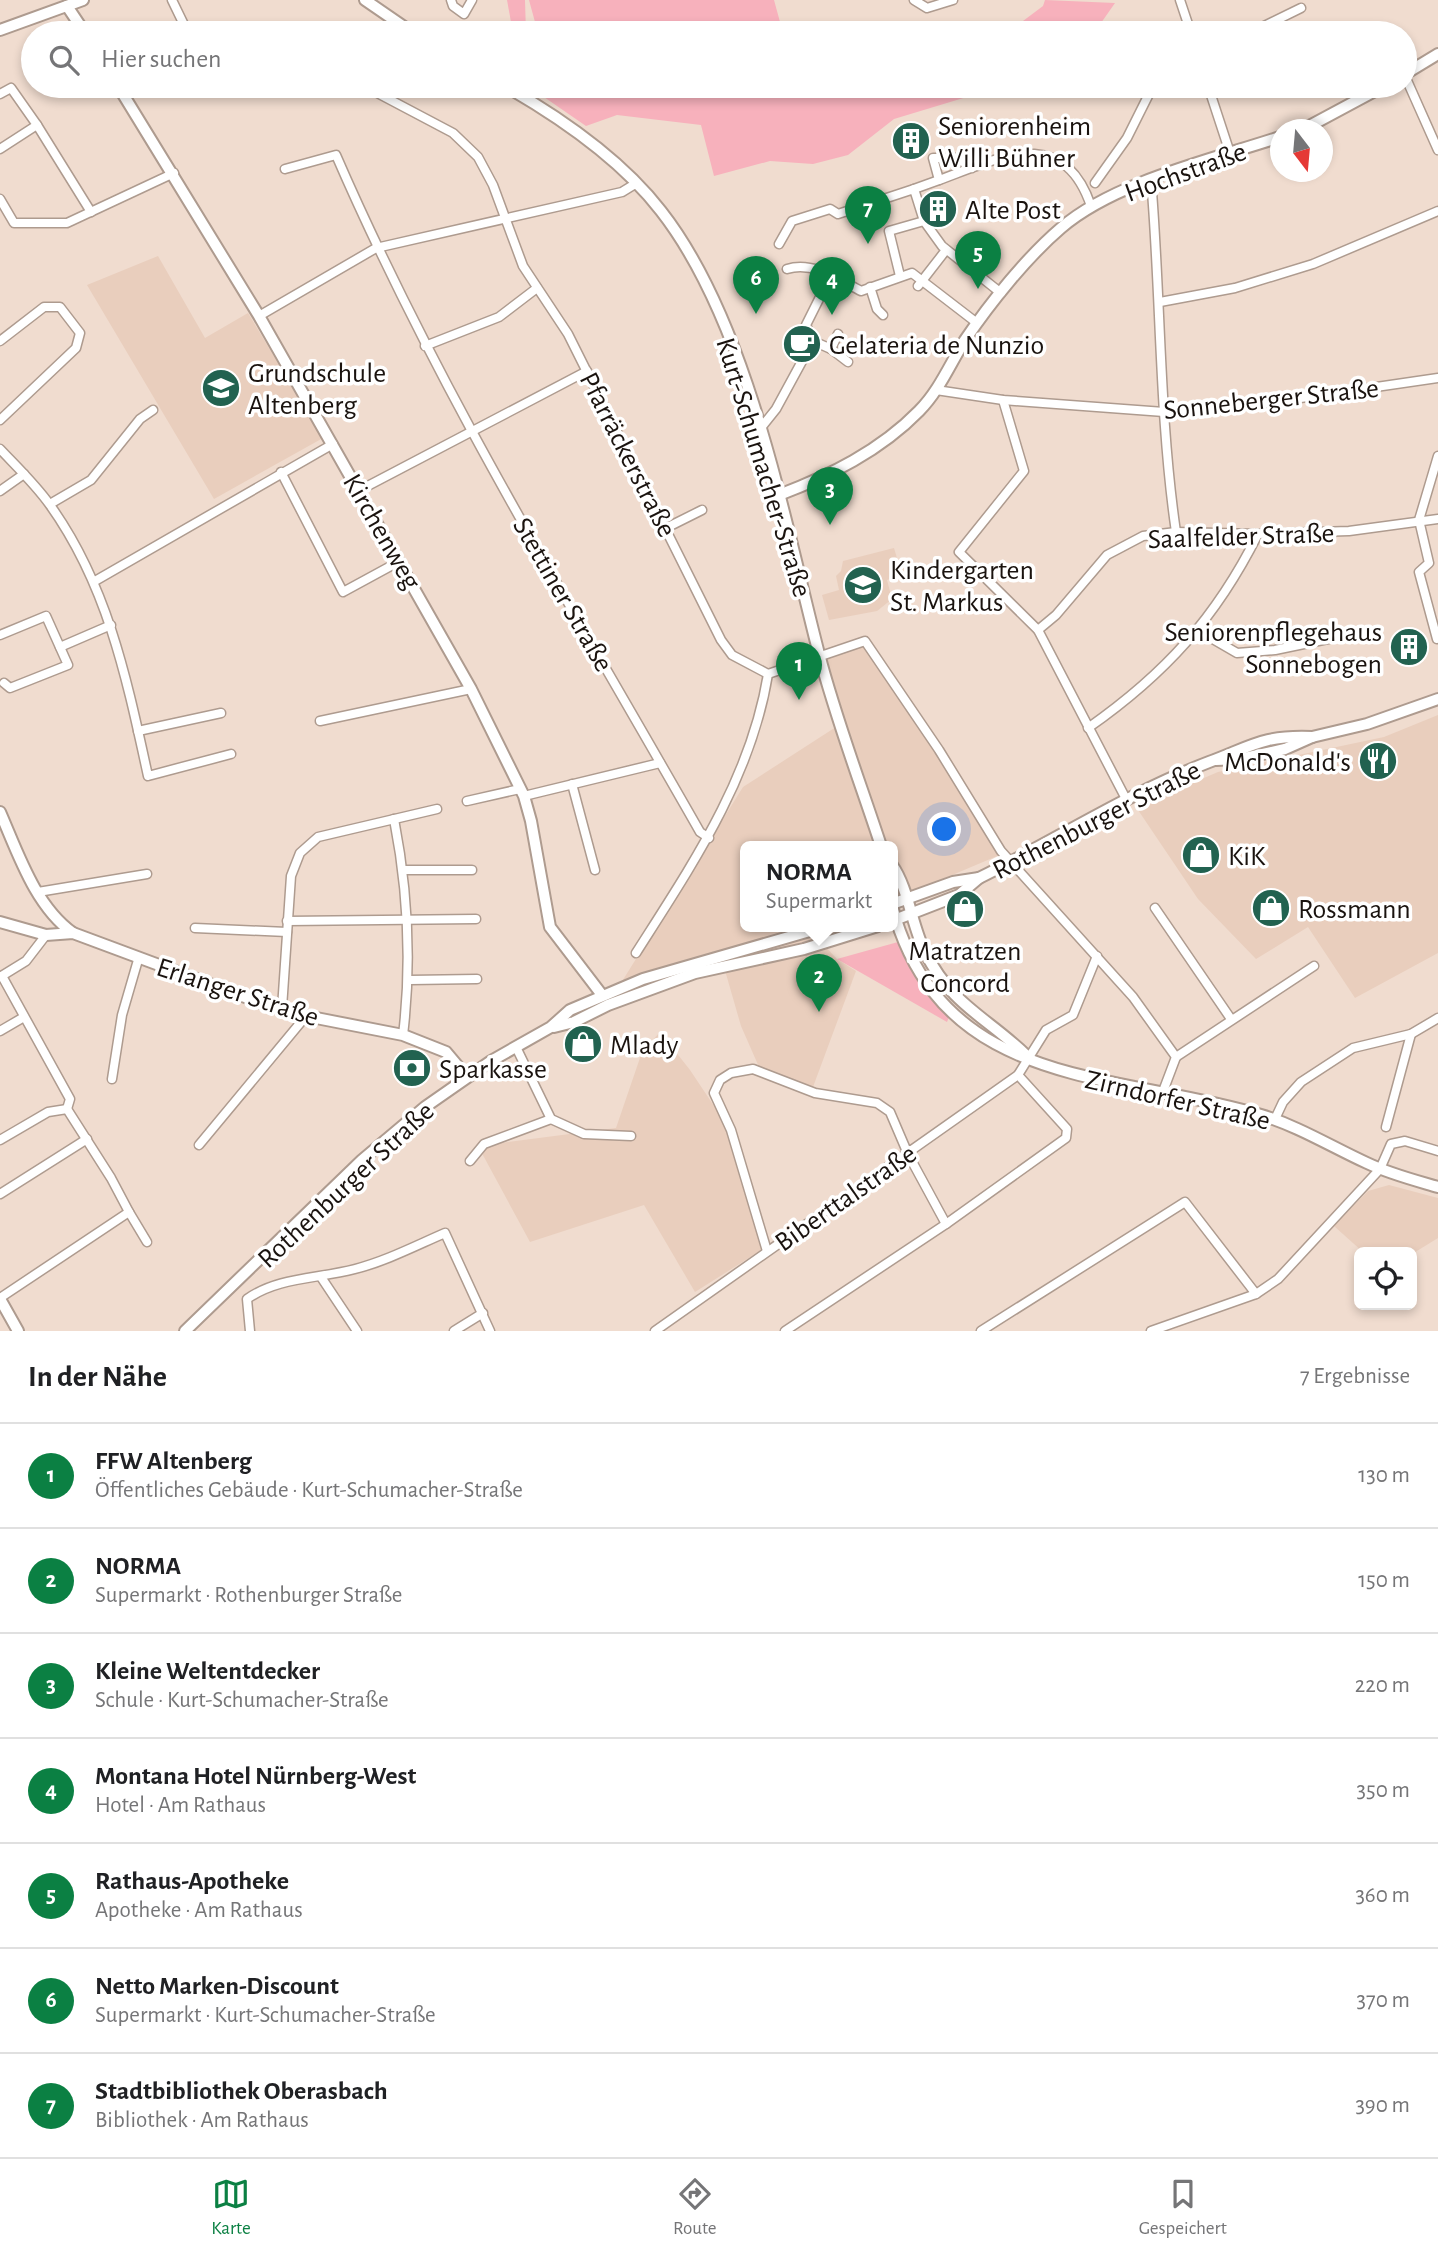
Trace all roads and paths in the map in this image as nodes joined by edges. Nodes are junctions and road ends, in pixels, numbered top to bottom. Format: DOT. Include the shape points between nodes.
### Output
graph roads {
  1 [pos="83,0"];
  2 [pos="172,0"];
  3 [pos="365,0"];
  4 [pos="451,0"];
  5 [pos="472,0"];
  6 [pos="914,0"];
  7 [pos="953,0"];
  8 [pos="1180,0"];
  9 [pos="66,3"];
  10 [pos="1301,8"];
  11 [pos="21,21"];
  12 [pos="22,21"];
  13 [pos="77,21"];
  14 [pos="182,21"];
  15 [pos="396,21"];
  16 [pos="1187,21"];
  17 [pos="1274,21"];
  18 [pos="0,30"];
  19 [pos="1438,54"];
  20 [pos="1417,67"];
  21 [pos="0,94"];
  22 [pos="125,98"];
  23 [pos="387,98"];
  24 [pos="526,98"];
  25 [pos="1147,98"];
  26 [pos="1212,98"];
  27 [pos="1362,98"];
  28 [pos="1415,98"];
  29 [pos="1323,119"];
  30 [pos="37,125"];
  31 [pos="1270,140"];
  32 [pos="0,149"];
  33 [pos="1438,150"];
  34 [pos="1230,153"];
  35 [pos="972,168"];
  36 [pos="285,169"];
  37 [pos="174,173"];
  38 [pos="1151,179"];
  39 [pos="939,180"];
  40 [pos="1095,183"];
  41 [pos="635,184"];
  42 [pos="914,189"];
  43 [pos="0,200"];
  44 [pos="1091,206"];
  45 [pos="1438,211"];
  46 [pos="91,212"];
  47 [pos="504,219"];
  48 [pos="924,221"];
  49 [pos="779,244"];
  50 [pos="376,248"];
  51 [pos="946,250"];
  52 [pos="787,269"];
  53 [pos="831,275"];
  54 [pos="900,276"];
  55 [pos="920,284"];
  56 [pos="870,287"];
  57 [pos="537,288"];
  58 [pos="1001,293"];
  59 [pos="1160,302"];
  60 [pos="883,315"];
  61 [pos="259,316"];
  62 [pos="977,323"];
  63 [pos="838,334"];
  64 [pos="0,341"];
  65 [pos="813,341"];
  66 [pos="425,346"];
  67 [pos="831,349"];
  68 [pos="848,362"];
  69 [pos="587,371"];
  70 [pos="1438,377"];
  71 [pos="936,390"];
  72 [pos="1003,400"];
  73 [pos="153,410"];
  74 [pos="1164,412"];
  75 [pos="0,420"];
  76 [pos="760,429"];
  77 [pos="472,431"];
  78 [pos="333,444"];
  79 [pos="0,449"];
  80 [pos="1438,456"];
  81 [pos="281,472"];
  82 [pos="24,474"];
  83 [pos="360,490"];
  84 [pos="0,491"];
  85 [pos="779,495"];
  86 [pos="50,504"];
  87 [pos="702,510"];
  88 [pos="1419,520"];
  89 [pos="1438,520"];
  90 [pos="666,528"];
  91 [pos="1175,533"];
  92 [pos="1258,534"];
  93 [pos="400,561"];
  94 [pos="95,581"];
  95 [pos="1434,607"];
  96 [pos="111,625"];
  97 [pos="1038,630"];
  98 [pos="1199,631"];
  99 [pos="1352,634"];
  100 [pos="0,635"];
  101 [pos="1437,639"];
  102 [pos="60,648"];
  103 [pos="820,658"];
  104 [pos="768,674"];
  105 [pos="1,681"];
  106 [pos="471,689"];
  107 [pos="1438,699"];
  108 [pos="221,713"];
  109 [pos="320,721"];
  110 [pos="1088,728"];
  111 [pos="138,732"];
  112 [pos="231,754"];
  113 [pos="660,762"];
  114 [pos="572,784"];
  115 [pos="522,793"];
  116 [pos="1125,797"];
  117 [pos="467,801"];
  118 [pos="437,809"];
  119 [pos="0,812"];
  120 [pos="394,819"];
  121 [pos="709,838"];
  122 [pos="879,841"];
  123 [pos="1011,862"];
  124 [pos="404,870"];
  125 [pos="472,870"];
  126 [pos="595,870"];
  127 [pos="147,874"];
  128 [pos="978,878"];
  129 [pos="898,881"];
  130 [pos="38,892"];
  131 [pos="905,899"];
  132 [pos="898,902"];
  133 [pos="1154,908"];
  134 [pos="911,916"];
  135 [pos="476,919"];
  136 [pos="408,920"];
  137 [pos="898,920"];
  138 [pos="287,921"];
  139 [pos="0,922"];
  140 [pos="195,928"];
  141 [pos="898,929"];
  142 [pos="286,932"];
  143 [pos="806,932"];
  144 [pos="859,932"];
  145 [pos="74,933"];
  146 [pos="46,935"];
  147 [pos="635,953"];
  148 [pos="1097,956"];
  149 [pos="138,960"];
  150 [pos="1314,966"];
  151 [pos="1,977"];
  152 [pos="477,979"];
  153 [pos="410,980"];
  154 [pos="602,995"];
  155 [pos="282,1008"];
  156 [pos="306,1016"];
  157 [pos="24,1017"];
  158 [pos="1438,1018"];
  159 [pos="1231,1019"];
  160 [pos="551,1027"];
  161 [pos="0,1031"];
  162 [pos="1412,1034"];
  163 [pos="404,1035"];
  164 [pos="516,1047"];
  165 [pos="1176,1057"];
  166 [pos="1029,1058"];
  167 [pos="1017,1075"];
  168 [pos="467,1077"];
  169 [pos="112,1079"];
  170 [pos="1161,1094"];
  171 [pos="66,1109"];
  172 [pos="551,1119"];
  173 [pos="1275,1119"];
  174 [pos="1386,1127"];
  175 [pos="631,1136"];
  176 [pos="87,1139"];
  177 [pos="0,1140"];
  178 [pos="200,1144"];
  179 [pos="1438,1151"];
  180 [pos="908,1154"];
  181 [pos="470,1161"];
  182 [pos="1380,1169"];
  183 [pos="1438,1187"];
  184 [pos="0,1194"];
  185 [pos="129,1212"];
  186 [pos="946,1224"];
  187 [pos="147,1242"];
  188 [pos="767,1251"];
  189 [pos="321,1277"];
  190 [pos="1256,1294"];
  191 [pos="0,1299"];
  192 [pos="483,1313"];
  193 [pos="18,1331"];
  194 [pos="185,1331"];
  195 [pos="250,1331"];
  196 [pos="357,1331"];
  197 [pos="454,1331"];
  198 [pos="490,1331"];
  199 [pos="655,1331"];
  200 [pos="785,1331"];
  201 [pos="981,1331"];
  202 [pos="1151,1331"];
  1 -- 9 [label="street"];
  2 -- 14 [label="street"];
  3 -- 15 [label="street"];
  4 -- 5 [label="street" via="464,14"];
  6 -- 7 [label="street" via="927,8"];
  8 -- 16 [label="street"];
  9 -- 12 [label="street"];
  9 -- 13 [label="street"];
  10 -- 17 [label="street"];
  11 -- 18 [label="street"];
  19 -- 20 [label="street"];
  21 -- 30 [label="street" via="10,88"];
  22 -- 37 [label="street, Kirchenweg"];
  23 -- 47 [label="street, Pfarräckerstraße" via="453,133 478,157"];
  24 -- 41 [label="street, Kurt-Schumacher-Straße" via="592,144"];
  25 -- 40 [label="street" via="1127,138"];
  26 -- 34 [label="street"];
  27 -- 29 [label="street"];
  28 -- 33 [label="street"];
  30 -- 32 [label="street"];
  30 -- 46 [label="street"];
  31 -- 34 [label="street, Hochstraße"];
  34 -- 38 [label="street, Hochstraße"];
  35 -- 39 [label="street"];
  35 -- 39 [label="street" via="957,158 933,159"];
  35 -- 44 [label="street" via="1038,152 1060,161 1075,176"];
  36 -- 50 [label="street, Stettiner Straße" via="336,155"];
  37 -- 46 [label="street"];
  37 -- 61 [label="street, Kirchenweg"];
  38 -- 44 [label="street, Hochstraße"];
  38 -- 59 [label="street"];
  39 -- 42 [label="street"];
  41 -- 47 [label="street" via="622,192"];
  41 -- 76 [label="street, Kurt-Schumacher-Straße" via="663,213 697,269 736,358"];
  42 -- 48 [label="street"];
  42 -- 49 [label="street" via="838,214 831,209 792,220"];
  43 -- 46 [label="street" via="13,223 67,223"];
  44 -- 58 [label="street, Hochstraße" via="1061,228"];
  45 -- 59 [label="street" via="1313,264 1235,288"];
  47 -- 50 [label="street"];
  47 -- 57 [label="street, Pfarräckerstraße"];
  48 -- 51 [label="street"];
  48 -- 54 [label="street" via="889,231"];
  50 -- 61 [label="street"];
  50 -- 66 [label="street, Stettiner Straße"];
  51 -- 55 [label="street"];
  51 -- 58 [label="street"];
  52 -- 53 [label="street" via="802,265"];
  53 -- 56 [label="street" via="861,291"];
  53 -- 65 [label="street" via="806,325"];
  54 -- 55 [label="street" via="912,273"];
  54 -- 56 [label="street"];
  55 -- 62 [label="street"];
  56 -- 60 [label="street"];
  57 -- 66 [label="street" via="499,317"];
  57 -- 69 [label="street, Pfarräckerstraße"];
  58 -- 62 [label="street, Hochstraße"];
  59 -- 74 [label="street"];
  61 -- 78 [label="street, Kirchenweg"];
  62 -- 71 [label="street, Hochstraße"];
  63 -- 67 [label="street"];
  64 -- 75 [label="street" via="44,307 60,307 80,333 76,348"];
  65 -- 67 [label="street"];
  65 -- 76 [label="street"];
  66 -- 77 [label="street, Stettiner Straße"];
  67 -- 68 [label="street"];
  69 -- 77 [label="street"];
  69 -- 90 [label="street, Pfarräckerstraße"];
  70 -- 74 [label="street, Sonneberger Straße" via="1232,408"];
  71 -- 72 [label="street, Sonneberger Straße"];
  71 -- 85 [label="street, Hochstraße" via="919,411 871,450"];
  72 -- 74 [label="street, Sonneberger Straße"];
  72 -- 97 [label="street" via="1024,471 959,552"];
  73 -- 86 [label="street" via="140,419 91,480"];
  74 -- 91 [label="street"];
  76 -- 85 [label="street, Kurt-Schumacher-Straße"];
  77 -- 83 [label="street"];
  77 -- 113 [label="street, Stettiner Straße"];
  78 -- 81 [label="street"];
  78 -- 83 [label="street, Kirchenweg"];
  79 -- 82 [label="street"];
  80 -- 88 [label="street"];
  81 -- 93 [label="street" via="343,592"];
  81 -- 94 [label="street"];
  82 -- 84 [label="street"];
  82 -- 86 [label="street"];
  83 -- 93 [label="street, Kirchenweg"];
  85 -- 103 [label="street, Kurt-Schumacher-Straße"];
  86 -- 94 [label="street"];
  87 -- 90 [label="street"];
  88 -- 89 [label="street, Saalfelder Straße"];
  88 -- 92 [label="street, Saalfelder Straße" via="1349,531"];
  88 -- 95 [label="street" via="1429,563 1419,572"];
  90 -- 104 [label="street, Pfarräckerstraße" via="721,640 732,654"];
  91 -- 92 [label="street, Saalfelder Straße"];
  91 -- 97 [label="street, Saalfelder Straße" via="1143,536 1107,555"];
  92 -- 98 [label="street" via="1233,583"];
  93 -- 106 [label="street, Kirchenweg"];
  94 -- 96 [label="street"];
  95 -- 101 [label="street"];
  96 -- 102 [label="street"];
  96 -- 111 [label="street"];
  97 -- 110 [label="street"];
  98 -- 99 [label="street" via="1237,653"];
  98 -- 110 [label="street" via="1121,705"];
  100 -- 102 [label="street" via="46,616"];
  102 -- 105 [label="street" via="68,665 10,688"];
  103 -- 104 [label="street"];
  103 -- 122 [label="street, Kurt-Schumacher-Straße"];
  103 -- 123 [label="street" via="865,640"];
  104 -- 121 [label="street" via="761,716"];
  106 -- 109 [label="street"];
  106 -- 115 [label="street, Kirchenweg"];
  107 -- 116 [label="street, Rothenburger Straße" via="1285,748 1213,760"];
  108 -- 111 [label="street"];
  110 -- 116 [label="street"];
  111 -- 112 [label="street" via="148,776"];
  113 -- 114 [label="street"];
  113 -- 121 [label="street, Stettiner Straße" via="700,832"];
  114 -- 115 [label="street"];
  114 -- 126 [label="street"];
  115 -- 117 [label="street"];
  115 -- 154 [label="street, Kirchenweg" via="550,927"];
  116 -- 123 [label="street, Rothenburger Straße"];
  118 -- 120 [label="street"];
  119 -- 130 [label="street"];
  120 -- 124 [label="street"];
  120 -- 138 [label="street" via="318,838 300,853 291,876"];
  121 -- 147 [label="street"];
  123 -- 128 [label="street, Rothenburger Straße"];
  123 -- 148 [label="street"];
  124 -- 125 [label="street"];
  124 -- 136 [label="street"];
  127 -- 130 [label="street"];
  128 -- 131 [label="street, Rothenburger Straße"];
  128 -- 134 [label="street, Rothenburger Straße" via="959,895"];
  129 -- 131 [label="street"];
  130 -- 145 [label="street" via="58,922"];
  131 -- 132 [label="street, Rothenburger Straße"];
  131 -- 134 [label="street, Zirndorfer Straße"];
  133 -- 159 [label="street"];
  134 -- 137 [label="street, Rothenburger Straße"];
  134 -- 166 [label="street, Zirndorfer Straße" via="932,966 954,996"];
  135 -- 136 [label="street"];
  136 -- 138 [label="street"];
  136 -- 153 [label="street"];
  138 -- 142 [label="street"];
  139 -- 146 [label="street, Erlanger Straße"];
  140 -- 142 [label="street"];
  141 -- 166 [label="street, Zirndorfer Straße" via="922,977 953,1014 1003,1049"];
  142 -- 155 [label="street"];
  143 -- 154 [label="street, Rothenburger Straße"];
  144 -- 160 [label="street, Rothenburger Straße" via="695,973"];
  145 -- 146 [label="street, Erlanger Straße"];
  145 -- 149 [label="street, Erlanger Straße"];
  146 -- 151 [label="street" via="26,961"];
  148 -- 165 [label="street"];
  148 -- 166 [label="street, Biberttalstraße" via="1073,1015 1046,1030"];
  149 -- 155 [label="street, Erlanger Straße"];
  149 -- 169 [label="street" via="122,1015"];
  150 -- 159 [label="street"];
  151 -- 157 [label="street"];
  152 -- 153 [label="street"];
  153 -- 163 [label="street"];
  154 -- 160 [label="street, Rothenburger Straße" via="570,1010"];
  155 -- 156 [label="street, Erlanger Straße"];
  156 -- 163 [label="street, Erlanger Straße"];
  156 -- 178 [label="street"];
  157 -- 161 [label="street"];
  157 -- 171 [label="street" via="70,1099"];
  158 -- 162 [label="street"];
  159 -- 165 [label="street"];
  160 -- 164 [label="street, Rothenburger Straße"];
  162 -- 173 [label="street" via="1353,1048 1301,1082"];
  162 -- 174 [label="street"];
  163 -- 168 [label="street, Erlanger Straße" via="446,1052"];
  164 -- 168 [label="street, Rothenburger Straße"];
  164 -- 172 [label="street"];
  165 -- 170 [label="street"];
  166 -- 167 [label="street, Biberttalstraße"];
  166 -- 170 [label="street, Zirndorfer Straße" via="1091,1081"];
  167 -- 180 [label="street, Biberttalstraße"];
  167 -- 186 [label="street" via="1067,1129 1066,1138"];
  168 -- 194 [label="street, Rothenburger Straße" via="362,1160"];
  170 -- 173 [label="street, Zirndorfer Straße"];
  171 -- 176 [label="street"];
  171 -- 177 [label="street" via="48,1112"];
  172 -- 175 [label="street" via="584,1134"];
  172 -- 181 [label="street" via="484,1144"];
  173 -- 182 [label="street, Zirndorfer Straße"];
  176 -- 184 [label="street"];
  176 -- 185 [label="street"];
  179 -- 182 [label="street" via="1397,1141 1391,1144"];
  180 -- 186 [label="street"];
  180 -- 188 [label="street, Biberttalstraße"];
  180 -- 188 [label="street" via="890,1112 877,1103 815,1093 753,1069 730,1073 714,1093 731,1129"];
  182 -- 183 [label="street, Zirndorfer Straße"];
  182 -- 190 [label="street" via="1278,1279"];
  185 -- 187 [label="street"];
  185 -- 191 [label="street"];
  186 -- 200 [label="street"];
  188 -- 199 [label="street, Biberttalstraße"];
  189 -- 192 [label="street" via="389,1258 445,1233"];
  189 -- 195 [label="street" via="266,1285 247,1299"];
  189 -- 196 [label="street"];
  190 -- 201 [label="street" via="1185,1202"];
  190 -- 202 [label="street"];
  191 -- 193 [label="street"];
  192 -- 197 [label="street"];
  192 -- 198 [label="street"];
}
